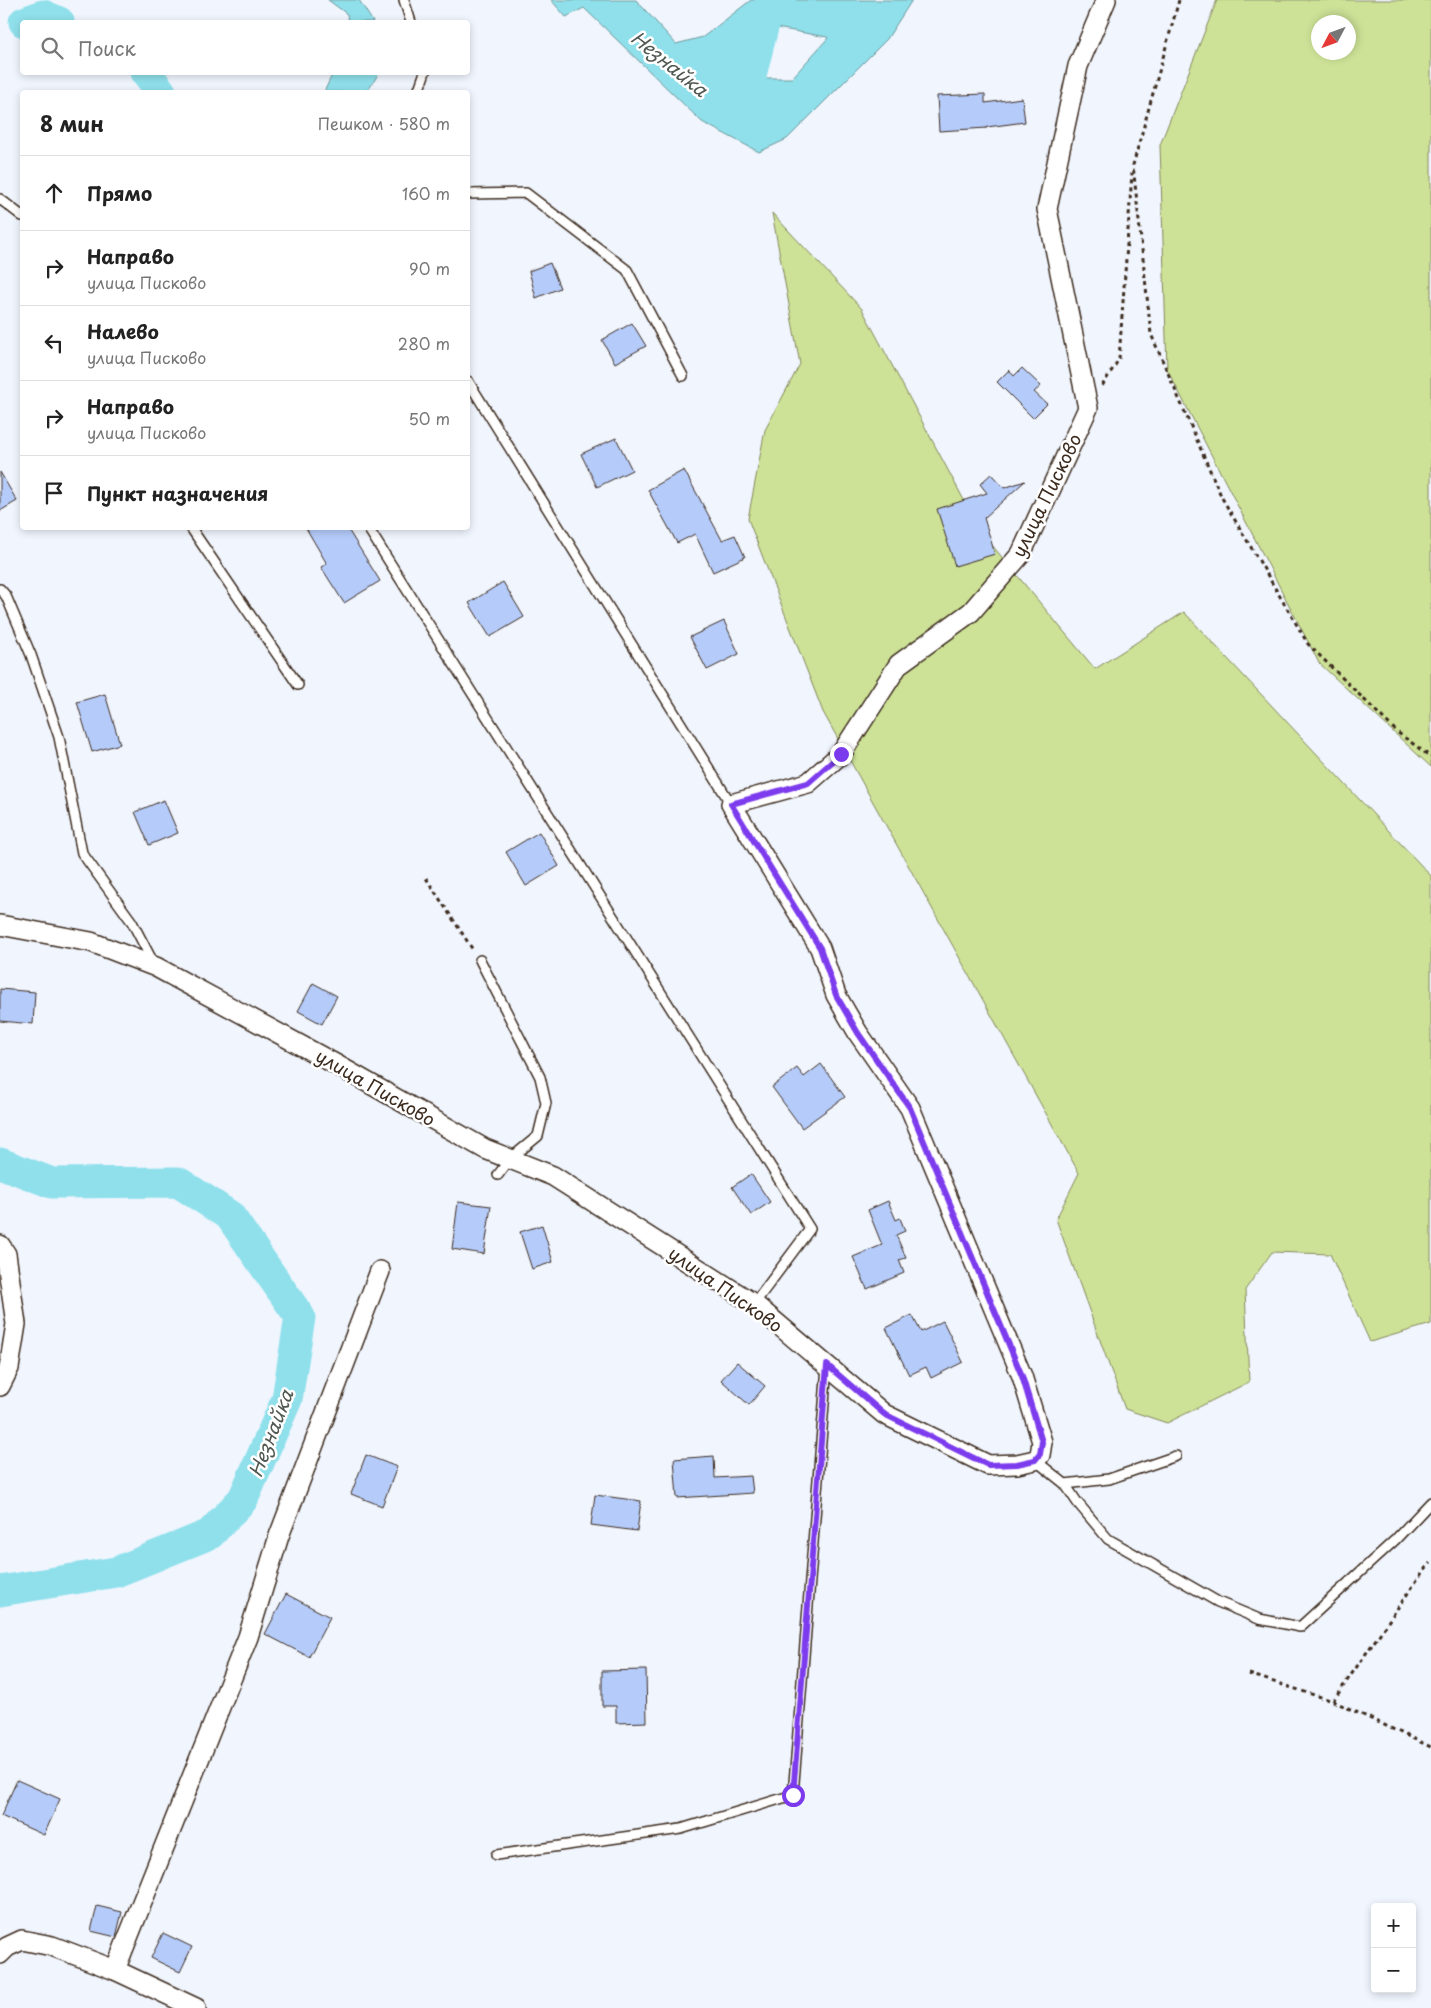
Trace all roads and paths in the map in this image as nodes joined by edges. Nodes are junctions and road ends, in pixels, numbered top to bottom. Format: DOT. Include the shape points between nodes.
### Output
graph roads {
  1 [pos="404,0"];
  2 [pos="1106,0"];
  3 [pos="1179,0"];
  4 [pos="410,20"];
  5 [pos="424,75"];
  6 [pos="419,90"];
  7 [pos="1133,165"];
  8 [pos="470,194"];
  9 [pos="0,199"];
  10 [pos="20,214"];
  11 [pos="683,376"];
  12 [pos="470,383"];
  13 [pos="1088,408"];
  14 [pos="193,530"];
  15 [pos="369,530"];
  16 [pos="0,589"];
  17 [pos="298,685"];
  18 [pos="1431,757"];
  19 [pos="731,804"];
  20 [pos="426,878"];
  21 [pos="0,925"];
  22 [pos="480,960"];
  23 [pos="156,967"];
  24 [pos="510,1159"];
  25 [pos="498,1175"];
  26 [pos="0,1245"];
  27 [pos="380,1271"];
  28 [pos="754,1304"];
  29 [pos="827,1365"];
  30 [pos="0,1386"];
  31 [pos="1176,1456"];
  32 [pos="1035,1460"];
  33 [pos="1065,1484"];
  34 [pos="1431,1502"];
  35 [pos="1431,1564"];
  36 [pos="1249,1674"];
  37 [pos="1333,1702"];
  38 [pos="1431,1747"];
  39 [pos="496,1855"];
  40 [pos="0,1954"];
  41 [pos="115,1970"];
  42 [pos="196,2008"];
  1 -- 4 [label="lane"];
  2 -- 13 [label="street" via="1078,66 1047,209"];
  3 -- 7 [label="path"];
  5 -- 6 [label="lane"];
  7 -- 13 [label="path" via="1119,359"];
  7 -- 18 [label="path" via="1151,334 1222,498 1308,644 1398,732"];
  8 -- 11 [label="lane" via="526,193 627,270"];
  9 -- 10 [label="lane"];
  12 -- 19 [label="lane"];
  13 -- 19 [label="street, улица Писково" via="1021,554 971,612 899,664 841,754 808,783"];
  14 -- 17 [label="lane"];
  15 -- 28 [label="lane" via="810,1229"];
  16 -- 23 [label="lane" via="31,655 59,737 82,853 132,922"];
  19 -- 32 [label="street" via="820,948 836,995 858,1033 910,1108 1022,1376 1042,1442"];
  20 -- 22 [label="path"];
  21 -- 23 [label="street, улица Писково" via="90,942"];
  22 -- 24 [label="lane" via="540,1077 546,1103 538,1136"];
  23 -- 24 [label="street, улица Писково" via="337,1064 485,1149"];
  24 -- 25 [label="lane"];
  24 -- 28 [label="street, улица Писково" via="553,1176"];
  26 -- 30 [label="street" via="6,1254 16,1324 8,1368"];
  27 -- 41 [label="street" via="279,1536 248,1637"];
  28 -- 29 [label="street, улица Писково"];
  29 -- 32 [label="street, улица Писково" via="884,1414 988,1465"];
  29 -- 39 [label="lane" via="793,1795 681,1829"];
  31 -- 33 [label="lane" via="1109,1480"];
  32 -- 33 [label="lane"];
  33 -- 34 [label="lane" via="1108,1539 1218,1602 1259,1619 1300,1627 1395,1540"];
  35 -- 37 [label="path"];
  36 -- 37 [label="path"];
  37 -- 38 [label="path"];
  40 -- 41 [label="street" via="22,1940 52,1946"];
  41 -- 42 [label="street"];
}
